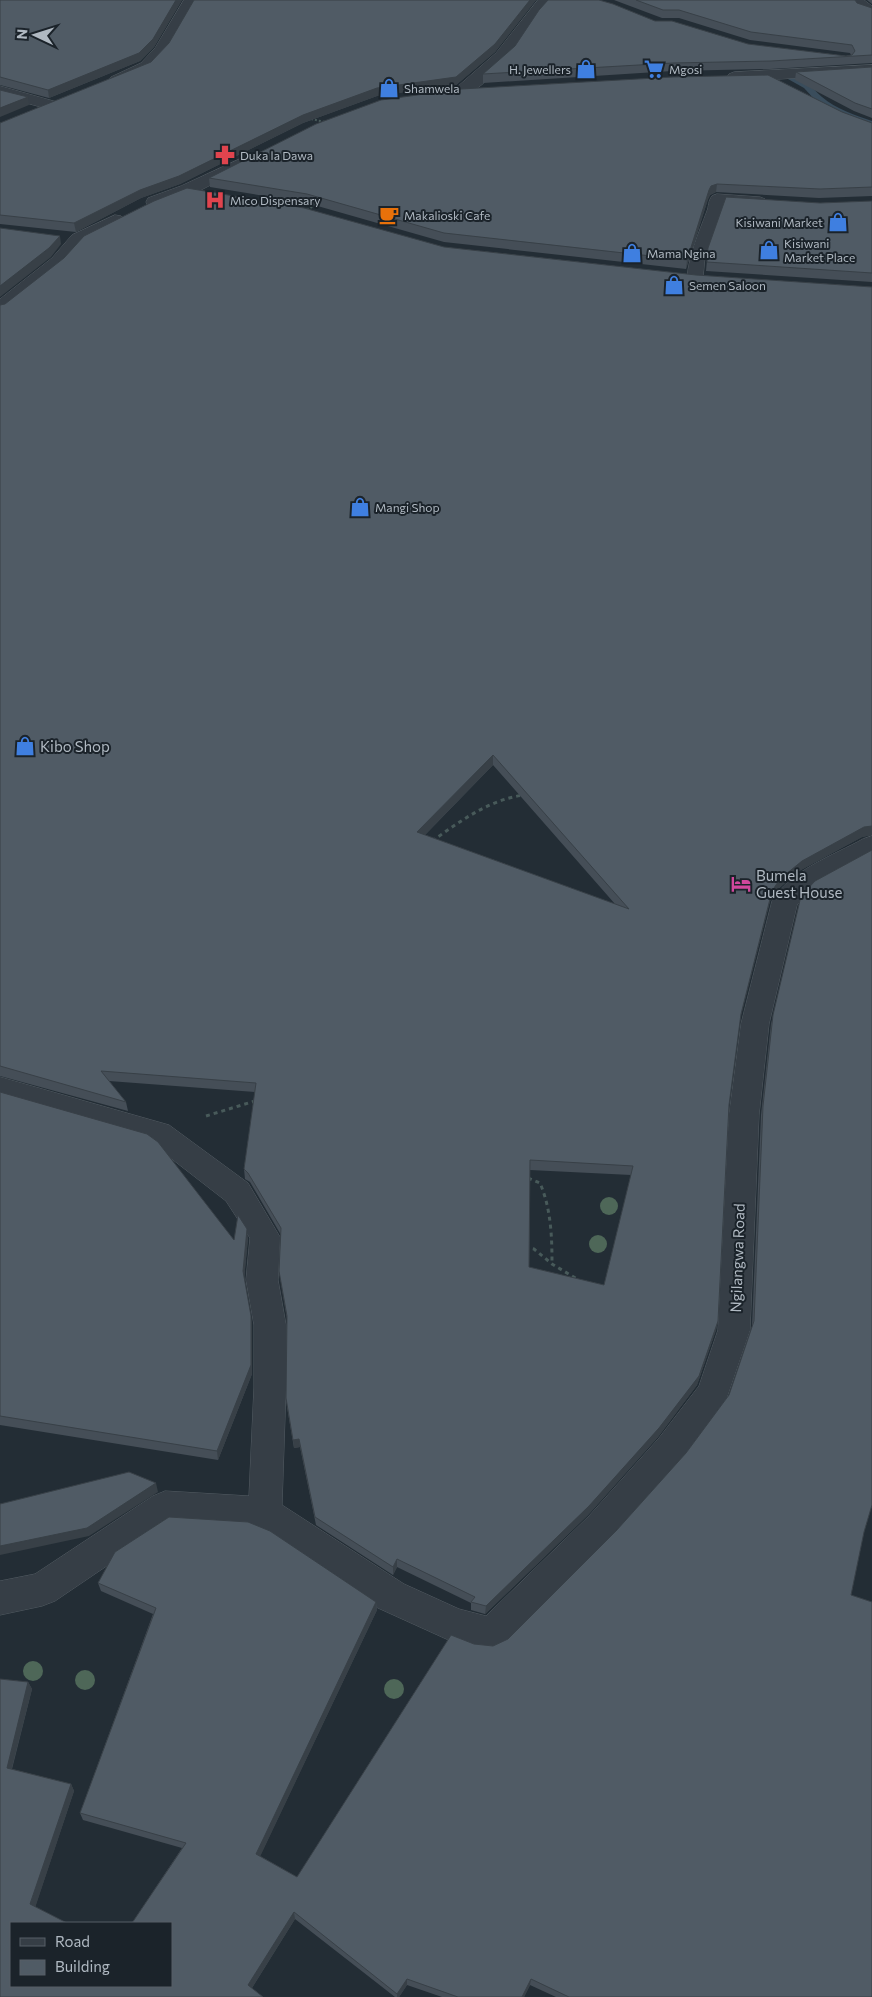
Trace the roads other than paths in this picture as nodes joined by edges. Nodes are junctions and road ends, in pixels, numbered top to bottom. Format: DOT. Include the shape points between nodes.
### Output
graph roads {
  1 [pos="191,0"];
  2 [pos="546,0"];
  3 [pos="857,0"];
  4 [pos="872,12"];
  5 [pos="840,57"];
  6 [pos="872,64"];
  7 [pos="872,69"];
  8 [pos="770,76"];
  9 [pos="721,77"];
  10 [pos="103,85"];
  11 [pos="796,89"];
  12 [pos="488,90"];
  13 [pos="0,91"];
  14 [pos="461,92"];
  15 [pos="444,94"];
  16 [pos="26,115"];
  17 [pos="258,155"];
  18 [pos="187,190"];
  19 [pos="215,195"];
  20 [pos="772,203"];
  21 [pos="58,237"];
  22 [pos="78,240"];
  23 [pos="687,276"];
  24 [pos="715,279"];
  25 [pos="0,308"];
  26 [pos="872,845"];
  27 [pos="0,1088"];
  28 [pos="265,1513"];
  29 [pos="0,1598"];
  1 -- 10 [label="street" via="161,50 146,66"];
  2 -- 14 [label="street" via="529,17 501,58"];
  3 -- 4 [label="street"];
  5 -- 6 [label="street"];
  7 -- 8 [label="street"];
  8 -- 9 [label="street"];
  8 -- 11 [label="street"];
  12 -- 14 [label="street"];
  13 -- 16 [label="street" via="57,103"];
  14 -- 15 [label="street"];
  17 -- 18 [label="street"];
  18 -- 19 [label="street"];
  18 -- 22 [label="street" via="137,210"];
  20 -- 23 [label="lane" via="717,199"];
  21 -- 22 [label="street"];
  22 -- 25 [label="street" via="58,262"];
  23 -- 24 [label="street"];
  26 -- 28 [label="street, Ngilangwa Road" via="803,883 785,901 755,1024 744,1116 734,1330 713,1394 671,1449 608,1520 493,1634 453,1625 391,1596"];
  27 -- 28 [label="street" via="159,1133 237,1192 264,1236 262,1280 270,1325"];
  28 -- 29 [label="street" via="165,1508 42,1589"];
}
